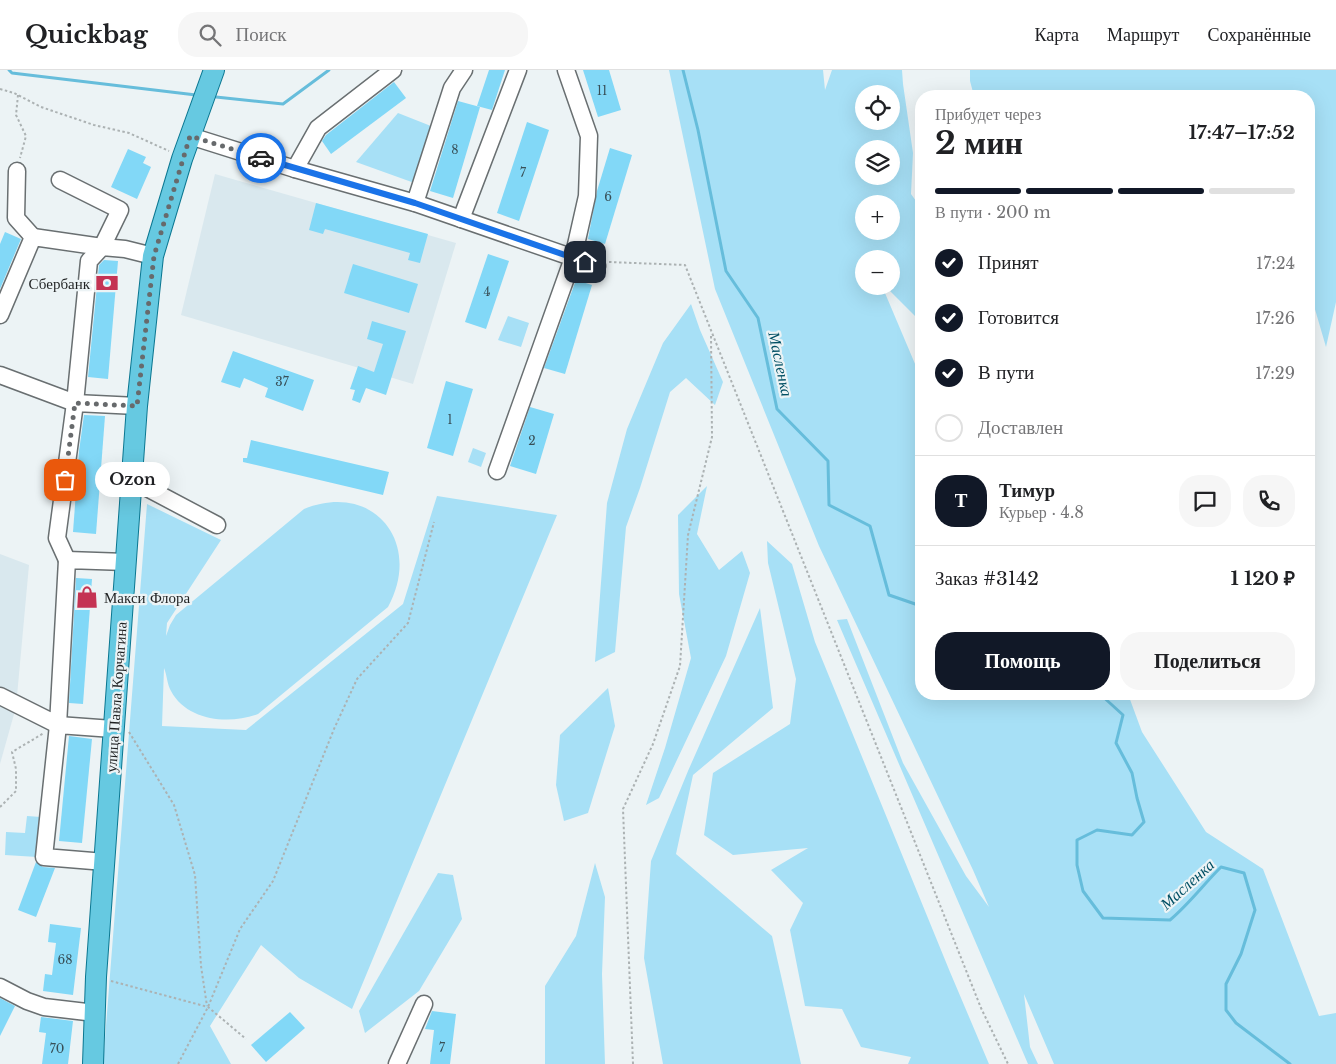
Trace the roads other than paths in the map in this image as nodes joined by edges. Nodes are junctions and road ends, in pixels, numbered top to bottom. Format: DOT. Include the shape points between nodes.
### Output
graph roads {
  1 [pos="214,70"];
  2 [pos="393,70"];
  3 [pos="464,70"];
  4 [pos="518,70"];
  5 [pos="566,70"];
  6 [pos="190,136"];
  7 [pos="294,169"];
  8 [pos="17,171"];
  9 [pos="60,180"];
  10 [pos="415,203"];
  11 [pos="461,220"];
  12 [pos="34,237"];
  13 [pos="102,247"];
  14 [pos="154,256"];
  15 [pos="573,258"];
  16 [pos="602,264"];
  17 [pos="0,314"];
  18 [pos="0,375"];
  19 [pos="75,403"];
  20 [pos="137,406"];
  21 [pos="497,471"];
  22 [pos="132,480"];
  23 [pos="218,525"];
  24 [pos="67,560"];
  25 [pos="126,562"];
  26 [pos="0,696"];
  27 [pos="58,725"];
  28 [pos="121,730"];
  29 [pos="105,862"];
  30 [pos="0,987"];
  31 [pos="424,1004"];
  32 [pos="96,1013"];
  33 [pos="93,1064"];
  34 [pos="397,1064"];
  1 -- 6 [label="main road, улица Павла Корчагина"];
  2 -- 7 [label="street" via="318,128"];
  3 -- 10 [label="street" via="452,88"];
  4 -- 11 [label="street"];
  5 -- 15 [label="street" via="589,136 587,196"];
  6 -- 7 [label="street"];
  6 -- 14 [label="main road, улица Павла Корчагина"];
  7 -- 10 [label="street"];
  8 -- 12 [label="street" via="16,218"];
  9 -- 13 [label="street" via="120,210"];
  10 -- 11 [label="street"];
  11 -- 15 [label="street"];
  12 -- 13 [label="street"];
  12 -- 17 [label="street"];
  13 -- 14 [label="street"];
  13 -- 19 [label="street" via="89,261"];
  14 -- 20 [label="main road, улица Павла Корчагина"];
  15 -- 16 [label="street"];
  15 -- 21 [label="street"];
  18 -- 19 [label="street"];
  19 -- 20 [label="street"];
  19 -- 24 [label="street" via="57,538"];
  20 -- 22 [label="main road, улица Павла Корчагина"];
  22 -- 23 [label="street"];
  22 -- 25 [label="main road, улица Павла Корчагина"];
  24 -- 25 [label="street"];
  24 -- 27 [label="street"];
  25 -- 28 [label="main road, улица Павла Корчагина"];
  26 -- 27 [label="street"];
  27 -- 28 [label="street"];
  27 -- 29 [label="street" via="48,787 44,857"];
  28 -- 29 [label="main road, улица Павла Корчагина"];
  29 -- 32 [label="main road, улица Павла Корчагина"];
  30 -- 32 [label="street" via="44,1007"];
  31 -- 34 [label="street"];
  32 -- 33 [label="main road, улица Павла Корчагина"];
}
